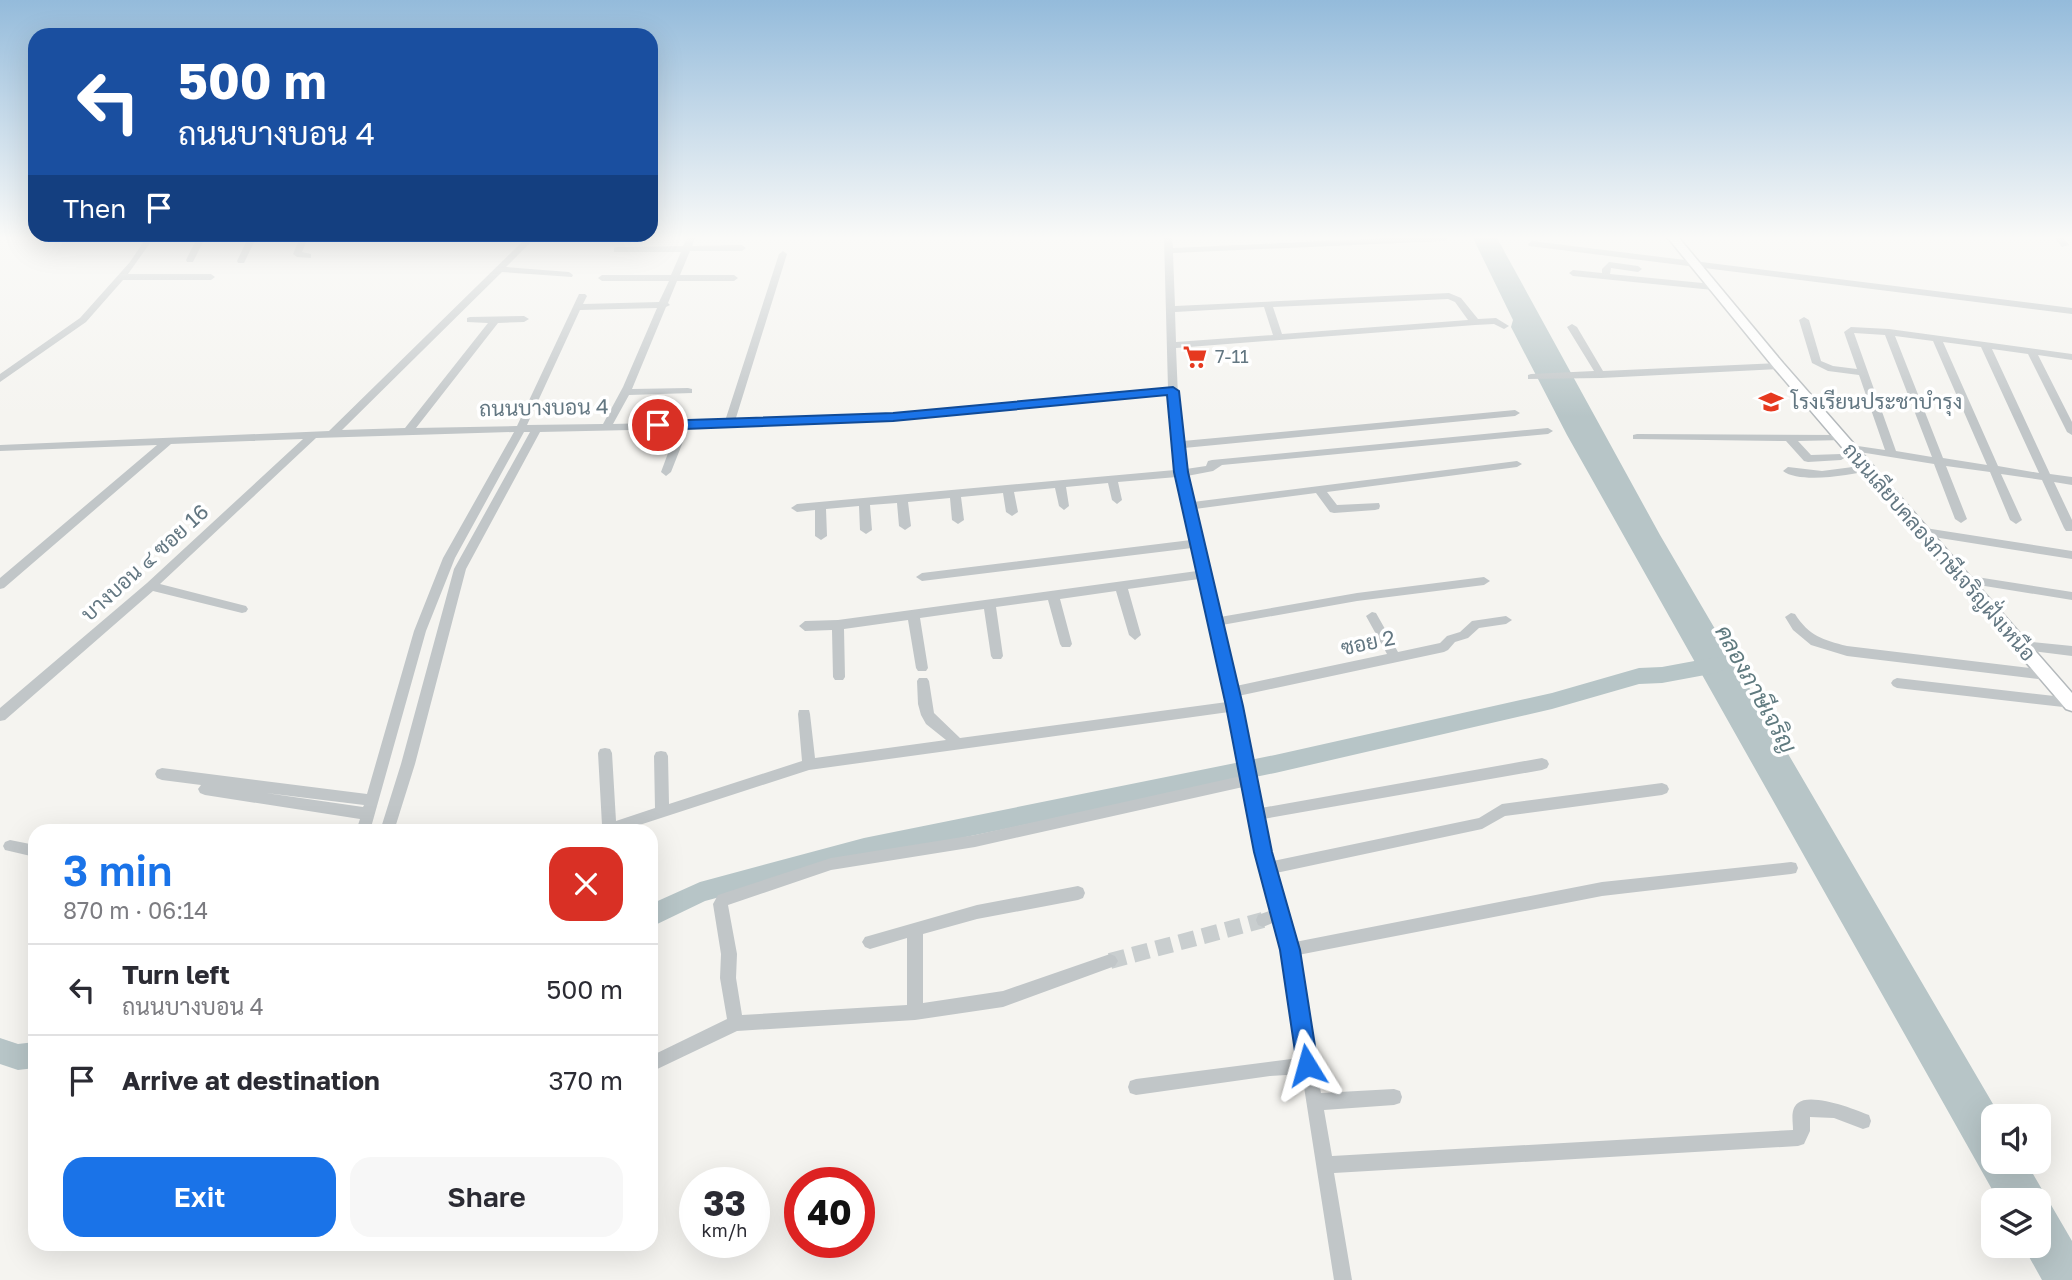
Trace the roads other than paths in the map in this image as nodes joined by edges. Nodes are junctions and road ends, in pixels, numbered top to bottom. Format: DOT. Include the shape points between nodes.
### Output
graph roads {
  1 [pos="102,298"];
  2 [pos="469,298"];
  3 [pos="581,298"];
  4 [pos="668,298"];
  5 [pos="769,298"];
  6 [pos="1170,298"];
  7 [pos="1421,298"];
  8 [pos="1454,298"];
  9 [pos="1722,298"];
  10 [pos="1965,298"];
  11 [pos="665,305"];
  12 [pos="1268,306"];
  13 [pos="577,307"];
  14 [pos="1171,309"];
  15 [pos="2072,311"];
  16 [pos="524,319"];
  17 [pos="470,320"];
  18 [pos="495,320"];
  19 [pos="1804,320"];
  20 [pos="1475,322"];
  21 [pos="1504,326"];
  22 [pos="1572,327"];
  23 [pos="1889,332"];
  24 [pos="1278,337"];
  25 [pos="1937,339"];
  26 [pos="1172,345"];
  27 [pos="1984,345"];
  28 [pos="2032,352"];
  29 [pos="2072,357"];
  30 [pos="1779,366"];
  31 [pos="1862,373"];
  32 [pos="1601,374"];
  33 [pos="1534,377"];
  34 [pos="0,379"];
  35 [pos="688,391"];
  36 [pos="1173,391"];
  37 [pos="625,392"];
  38 [pos="1515,413"];
  39 [pos="729,424"];
  40 [pos="684,425"];
  41 [pos="607,426"];
  42 [pos="521,428"];
  43 [pos="537,428"];
  44 [pos="408,431"];
  45 [pos="1548,431"];
  46 [pos="2072,432"];
  47 [pos="332,434"];
  48 [pos="313,435"];
  49 [pos="1637,438"];
  50 [pos="1789,438"];
  51 [pos="1825,438"];
  52 [pos="169,440"];
  53 [pos="1178,445"];
  54 [pos="0,448"];
  55 [pos="1844,448"];
  56 [pos="1891,453"];
  57 [pos="1808,458"];
  58 [pos="1940,461"];
  59 [pos="1218,464"];
  60 [pos="1517,464"];
  61 [pos="1868,468"];
  62 [pos="1180,469"];
  63 [pos="1994,469"];
  64 [pos="1788,471"];
  65 [pos="1852,471"];
  66 [pos="666,472"];
  67 [pos="1822,475"];
  68 [pos="2046,477"];
  69 [pos="1112,478"];
  70 [pos="2072,481"];
  71 [pos="1060,483"];
  72 [pos="1008,488"];
  73 [pos="1319,490"];
  74 [pos="955,493"];
  75 [pos="902,498"];
  76 [pos="1117,500"];
  77 [pos="864,502"];
  78 [pos="1065,506"];
  79 [pos="1190,506"];
  80 [pos="1375,506"];
  81 [pos="820,507"];
  82 [pos="797,508"];
  83 [pos="1012,512"];
  84 [pos="1961,519"];
  85 [pos="958,520"];
  86 [pos="2016,520"];
  87 [pos="905,526"];
  88 [pos="2070,528"];
  89 [pos="866,530"];
  90 [pos="1925,532"];
  91 [pos="821,536"];
  92 [pos="1198,543"];
  93 [pos="2072,555"];
  94 [pos="1205,574"];
  95 [pos="922,577"];
  96 [pos="1964,579"];
  97 [pos="1484,581"];
  98 [pos="0,584"];
  99 [pos="152,586"];
  100 [pos="1121,586"];
  101 [pos="1053,596"];
  102 [pos="2072,596"];
  103 [pos="989,604"];
  104 [pos="242,609"];
  105 [pos="913,614"];
  106 [pos="1372,616"];
  107 [pos="1791,617"];
  108 [pos="1506,620"];
  109 [pos="1216,622"];
  110 [pos="838,625"];
  111 [pos="805,626"];
  112 [pos="1135,635"];
  113 [pos="1066,644"];
  114 [pos="2021,646"];
  115 [pos="2072,651"];
  116 [pos="997,656"];
  117 [pos="1395,657"];
  118 [pos="2046,675"];
  119 [pos="839,677"];
  120 [pos="1897,683"];
  121 [pos="1231,692"];
  122 [pos="2072,704"];
  123 [pos="1234,706"];
  124 [pos="804,714"];
  125 [pos="0,716"];
  126 [pos="956,744"];
  127 [pos="605,753"];
  128 [pos="661,756"];
  129 [pos="809,764"];
  130 [pos="1542,764"];
  131 [pos="162,774"];
  132 [pos="1248,774"];
  133 [pos="205,789"];
  134 [pos="1662,789"];
  135 [pos="372,800"];
  136 [pos="662,811"];
  137 [pos="367,814"];
  138 [pos="1255,815"];
  139 [pos="365,824"];
  140 [pos="389,824"];
  141 [pos="609,824"];
  142 [pos="625,824"];
  143 [pos="10,846"];
  144 [pos="28,850"];
  145 [pos="1268,868"];
  146 [pos="1791,868"];
  147 [pos="1078,893"];
  148 [pos="1281,913"];
  149 [pos="1263,920"];
  150 [pos="915,930"];
  151 [pos="870,942"];
  152 [pos="1290,950"];
  153 [pos="1110,961"];
  154 [pos="915,1012"];
  155 [pos="736,1023"];
  156 [pos="658,1061"];
  157 [pos="1307,1065"];
  158 [pos="1136,1087"];
  159 [pos="1394,1097"];
  160 [pos="1314,1102"];
  161 [pos="1863,1121"];
  162 [pos="1325,1165"];
  163 [pos="1343,1280"];
  1 -- 34 [label="street" via="79,323"];
  2 -- 47 [label="street"];
  3 -- 13 [label="street"];
  4 -- 11 [label="street"];
  5 -- 39 [label="street"];
  6 -- 14 [label="street"];
  7 -- 12 [label="street"];
  8 -- 20 [label="street"];
  9 -- 30 [label="main road, ถนนเลียบคลองภาษีเจริญฝั่งเหนือ"];
  10 -- 15 [label="street"];
  11 -- 13 [label="street"];
  11 -- 37 [label="street"];
  12 -- 14 [label="street"];
  12 -- 24 [label="street"];
  13 -- 42 [label="street"];
  14 -- 26 [label="street"];
  16 -- 18 [label="street"];
  17 -- 18 [label="street"];
  18 -- 44 [label="street"];
  19 -- 31 [label="street" via="1817,363"];
  20 -- 21 [label="street" via="1496,321"];
  20 -- 24 [label="street"];
  22 -- 32 [label="street"];
  23 -- 25 [label="street"];
  23 -- 31 [label="street" via="1849,332"];
  23 -- 58 [label="street"];
  24 -- 26 [label="street"];
  25 -- 27 [label="street"];
  25 -- 63 [label="street"];
  26 -- 36 [label="street"];
  27 -- 28 [label="street"];
  27 -- 68 [label="street"];
  28 -- 29 [label="street"];
  28 -- 46 [label="street"];
  30 -- 32 [label="street"];
  30 -- 55 [label="main road, ถนนเลียบคลองภาษีเจริญฝั่งเหนือ"];
  31 -- 56 [label="street"];
  32 -- 33 [label="street"];
  35 -- 37 [label="street"];
  36 -- 39 [label="street, ถนนบางบอน 4" via="893,417"];
  36 -- 53 [label="street"];
  37 -- 41 [label="street"];
  38 -- 53 [label="street"];
  39 -- 40 [label="street, ถนนบางบอน 4"];
  40 -- 41 [label="street, ถนนบางบอน 4"];
  40 -- 66 [label="street"];
  41 -- 43 [label="street, ถนนบางบอน 4"];
  42 -- 43 [label="street, ถนนบางบอน 4"];
  42 -- 44 [label="street, ถนนบางบอน 4"];
  42 -- 135 [label="street" via="449,558 420,631"];
  43 -- 140 [label="street" via="460,569"];
  44 -- 47 [label="street, ถนนบางบอน 4"];
  45 -- 59 [label="street"];
  47 -- 48 [label="street, ถนนบางบอน 4"];
  48 -- 52 [label="street, ถนนบางบอน 4"];
  48 -- 99 [label="street, บางบอน ๔ ซอย 16"];
  49 -- 50 [label="street"];
  50 -- 51 [label="street"];
  50 -- 57 [label="street"];
  51 -- 55 [label="street"];
  51 -- 55 [label="street"];
  52 -- 54 [label="street, ถนนบางบอน 4"];
  52 -- 98 [label="street"];
  53 -- 62 [label="street"];
  55 -- 56 [label="street"];
  55 -- 57 [label="street"];
  55 -- 61 [label="main road, ถนนเลียบคลองภาษีเจริญฝั่งเหนือ"];
  55 -- 65 [label="street"];
  56 -- 58 [label="street"];
  57 -- 67 [label="street"];
  58 -- 63 [label="street"];
  58 -- 84 [label="street"];
  59 -- 62 [label="street" via="1209,469"];
  60 -- 73 [label="street"];
  61 -- 65 [label="street"];
  61 -- 90 [label="main road, ถนนเลียบคลองภาษีเจริญฝั่งเหนือ"];
  62 -- 69 [label="street"];
  62 -- 79 [label="street"];
  63 -- 68 [label="street"];
  63 -- 86 [label="street"];
  64 -- 67 [label="street"];
  65 -- 67 [label="street"];
  68 -- 70 [label="street"];
  68 -- 88 [label="street"];
  69 -- 71 [label="street"];
  69 -- 76 [label="street"];
  71 -- 72 [label="street"];
  71 -- 78 [label="street"];
  72 -- 74 [label="street"];
  72 -- 83 [label="street"];
  73 -- 79 [label="street"];
  73 -- 80 [label="street" via="1334,509"];
  74 -- 75 [label="street"];
  74 -- 85 [label="street"];
  75 -- 77 [label="street"];
  75 -- 87 [label="street"];
  77 -- 81 [label="street"];
  77 -- 89 [label="street"];
  79 -- 92 [label="street"];
  81 -- 82 [label="street"];
  81 -- 91 [label="street"];
  90 -- 93 [label="street"];
  90 -- 96 [label="main road, ถนนเลียบคลองภาษีเจริญฝั่งเหนือ"];
  92 -- 94 [label="street"];
  92 -- 95 [label="street"];
  94 -- 100 [label="street"];
  94 -- 109 [label="street"];
  96 -- 102 [label="street"];
  96 -- 114 [label="main road, ถนนเลียบคลองภาษีเจริญฝั่งเหนือ"];
  97 -- 109 [label="street"];
  99 -- 104 [label="street"];
  99 -- 125 [label="street, บางบอน ๔ ซอย 16"];
  100 -- 101 [label="street"];
  100 -- 112 [label="street"];
  101 -- 103 [label="street"];
  101 -- 113 [label="street"];
  103 -- 105 [label="street"];
  103 -- 116 [label="street"];
  105 -- 110 [label="street"];
  105 -- 126 [label="street" via="923,703 928,717 950,733"];
  106 -- 117 [label="street"];
  107 -- 118 [label="street" via="1815,642 1847,651"];
  108 -- 117 [label="street, ซอย 2" via="1476,624 1444,647"];
  109 -- 121 [label="street"];
  110 -- 111 [label="street"];
  110 -- 119 [label="street"];
  114 -- 115 [label="street"];
  114 -- 118 [label="main road, ถนนเลียบคลองภาษีเจริญฝั่งเหนือ"];
  117 -- 121 [label="street, ซอย 2"];
  118 -- 122 [label="main road, ถนนเลียบคลองภาษีเจริญฝั่งเหนือ"];
  120 -- 122 [label="street"];
  121 -- 123 [label="street"];
  123 -- 126 [label="street"];
  123 -- 132 [label="street"];
  124 -- 129 [label="street"];
  126 -- 129 [label="street"];
  127 -- 141 [label="street"];
  128 -- 136 [label="street"];
  129 -- 136 [label="street"];
  130 -- 138 [label="street"];
  131 -- 135 [label="street"];
  132 -- 138 [label="street"];
  132 -- 155 [label="street" via="975,841 831,864 723,900 720,906"];
  133 -- 137 [label="street"];
  134 -- 145 [label="street" via="1502,810 1482,823"];
  135 -- 137 [label="street"];
  136 -- 142 [label="street"];
  137 -- 139 [label="street"];
  138 -- 145 [label="street"];
  143 -- 144 [label="street"];
  145 -- 148 [label="street"];
  146 -- 152 [label="street" via="1602,889"];
  147 -- 150 [label="street" via="977,912"];
  148 -- 149 [label="street"];
  148 -- 152 [label="street"];
  150 -- 151 [label="street"];
  150 -- 154 [label="street"];
  152 -- 157 [label="street"];
  153 -- 154 [label="street" via="1003,999"];
  154 -- 155 [label="street"];
  155 -- 156 [label="street"];
  157 -- 158 [label="street"];
  157 -- 160 [label="street"];
  159 -- 160 [label="street"];
  160 -- 162 [label="street"];
  161 -- 162 [label="street" via="1834,1110 1804,1108 1798,1138"];
  162 -- 163 [label="street"];
}
